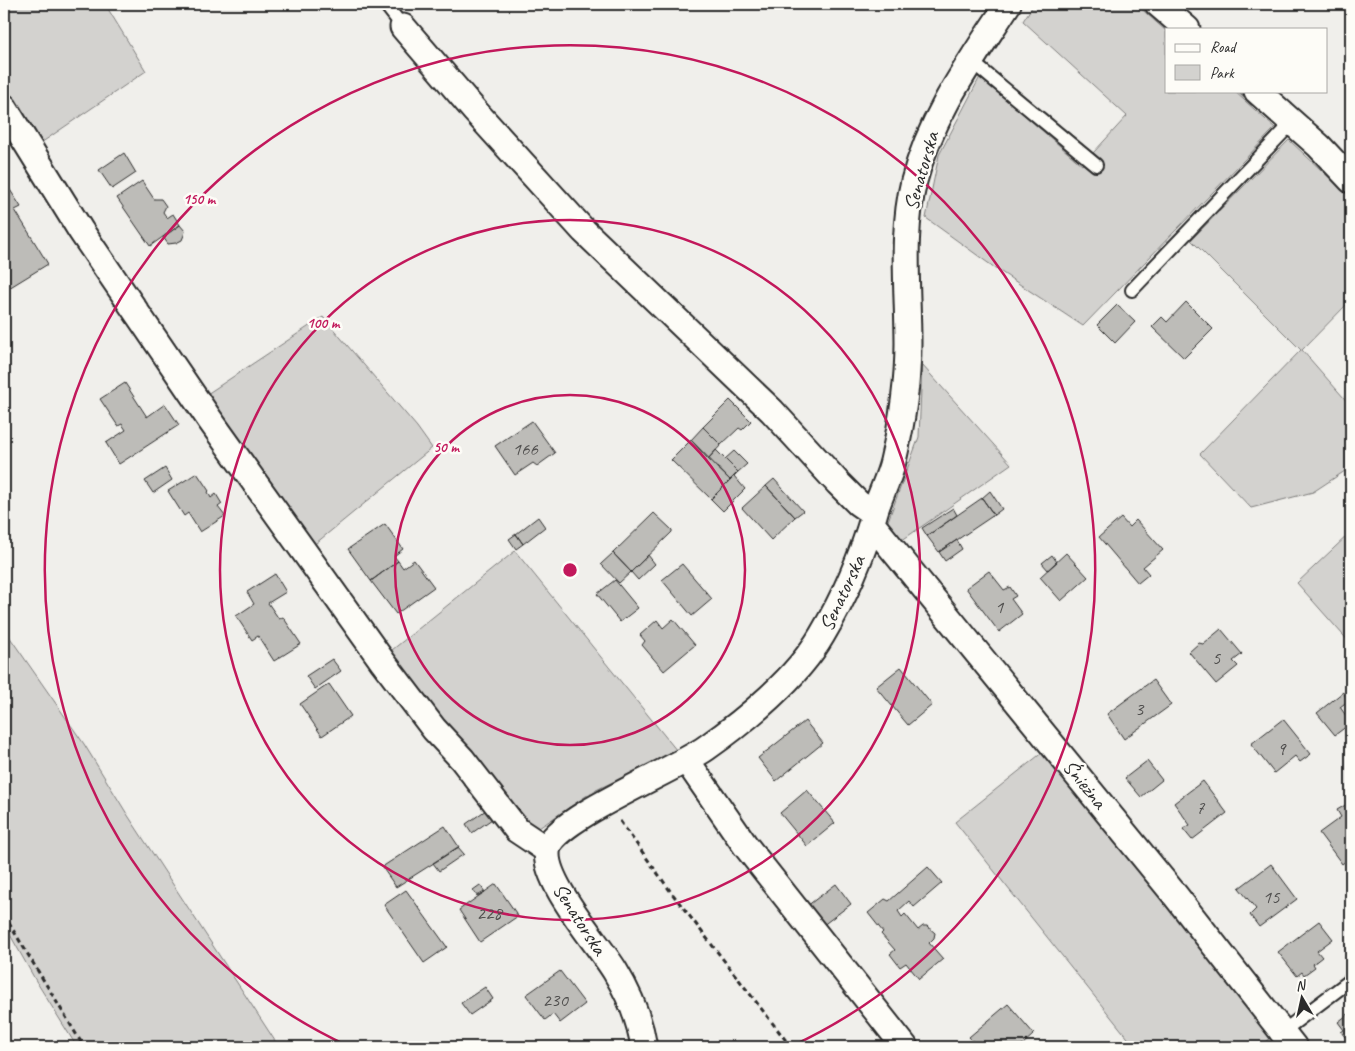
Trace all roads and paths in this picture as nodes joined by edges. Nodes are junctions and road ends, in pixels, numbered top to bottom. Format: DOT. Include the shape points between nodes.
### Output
graph roads {
  1 [pos="385,4"];
  2 [pos="1008,4"];
  3 [pos="1158,4"];
  4 [pos="404,27"];
  5 [pos="1186,28"];
  6 [pos="971,61"];
  7 [pos="1258,92"];
  8 [pos="4,107"];
  9 [pos="1292,122"];
  10 [pos="1096,165"];
  11 [pos="1351,180"];
  12 [pos="1132,290"];
  13 [pos="873,519"];
  14 [pos="687,761"];
  15 [pos="607,802"];
  16 [pos="547,850"];
  17 [pos="4,915"];
  18 [pos="1351,980"];
  19 [pos="1288,1040"];
  20 [pos="84,1047"];
  21 [pos="644,1047"];
  22 [pos="791,1047"];
  23 [pos="905,1047"];
  1 -- 4 [label="lane"];
  2 -- 6 [label="street, Senatorska"];
  3 -- 5 [label="street"];
  4 -- 13 [label="street, Śnieżna" via="584,231 772,411"];
  6 -- 10 [label="lane"];
  6 -- 13 [label="street, Senatorska" via="939,113 914,181 908,215 908,346 904,403 893,463"];
  7 -- 9 [label="street"];
  8 -- 16 [label="street" via="81,231 210,420 383,662 517,830"];
  9 -- 11 [label="street"];
  9 -- 12 [label="lane"];
  13 -- 14 [label="street, Senatorska" via="848,585 822,636 807,657 763,702"];
  13 -- 19 [label="street, Śnieżna"];
  14 -- 15 [label="street, Senatorska"];
  14 -- 23 [label="street" via="745,845"];
  15 -- 16 [label="street, Senatorska" via="572,821 552,838"];
  15 -- 22 [label="path" via="671,892"];
  16 -- 21 [label="street, Senatorska" via="554,883 616,973 636,1016"];
  17 -- 20 [label="path"];
  18 -- 19 [label="lane"];
}
